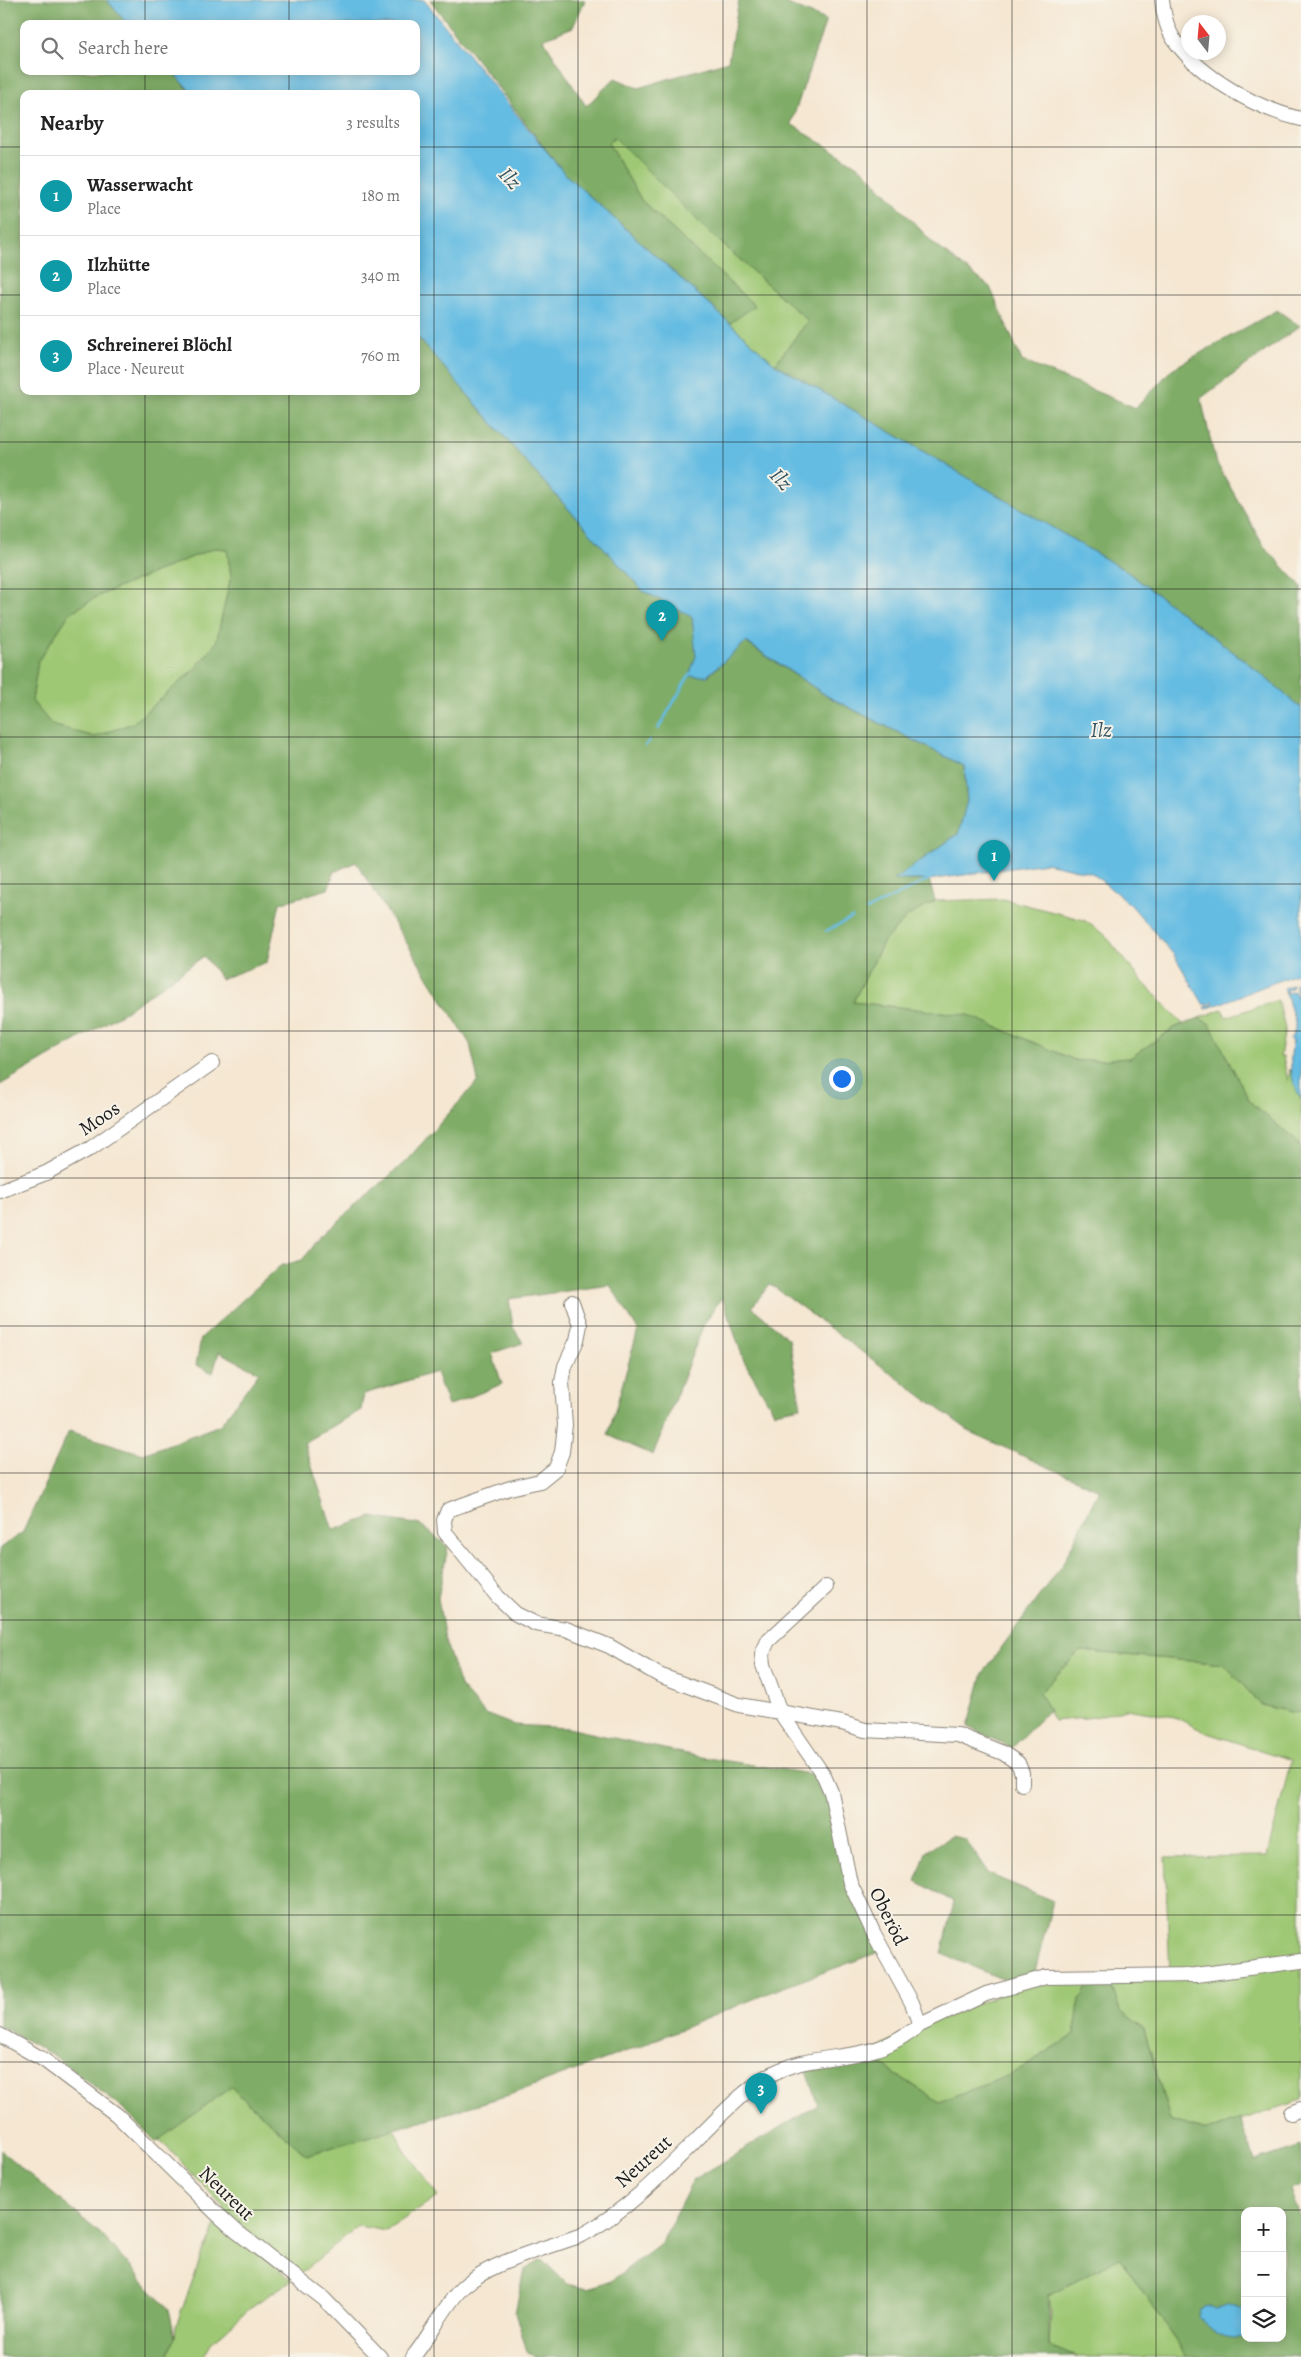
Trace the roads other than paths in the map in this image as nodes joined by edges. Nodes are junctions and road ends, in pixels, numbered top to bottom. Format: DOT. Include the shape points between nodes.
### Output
graph roads {
  1 [pos="1162,0"];
  2 [pos="1301,119"];
  3 [pos="212,1063"];
  4 [pos="0,1192"];
  5 [pos="572,1302"];
  6 [pos="826,1587"];
  7 [pos="780,1712"];
  8 [pos="1022,1784"];
  9 [pos="1301,1962"];
  10 [pos="920,2024"];
  11 [pos="0,2035"];
  12 [pos="380,2357"];
  13 [pos="413,2357"];
  1 -- 2 [label="street" via="1174,39 1213,78 1276,113"];
  3 -- 4 [label="street, Moos" via="91,1148"];
  5 -- 7 [label="street" via="580,1326 562,1382 565,1426 562,1452 556,1468 540,1481 448,1510 444,1520 445,1532 516,1614 536,1624 566,1630 609,1646 659,1675 698,1690 739,1705"];
  6 -- 7 [label="street, Oberöd" via="768,1641 762,1654"];
  7 -- 8 [label="street" via="865,1730 958,1735 1003,1753 1018,1763"];
  7 -- 10 [label="street, Oberöd" via="822,1772 831,1792 850,1883"];
  9 -- 10 [label="street" via="1196,1976 1080,1975 1046,1978 986,1994"];
  10 -- 13 [label="street, Neureut" via="887,2045 794,2064 763,2079 634,2198 595,2228 490,2270 468,2283 444,2311"];
  11 -- 12 [label="street, Neureut" via="44,2060 117,2114 215,2212 324,2299"];
}
